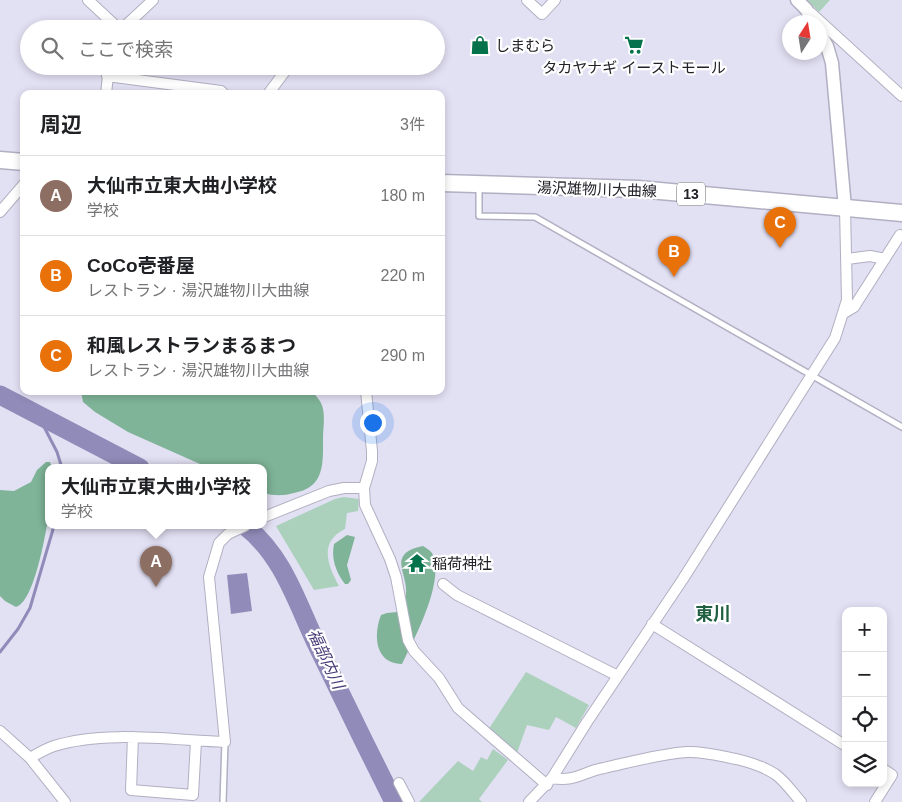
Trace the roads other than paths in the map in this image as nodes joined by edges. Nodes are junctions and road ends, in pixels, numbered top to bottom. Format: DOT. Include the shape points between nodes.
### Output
graph roads {
  1 [pos="88,0"];
  2 [pos="153,0"];
  3 [pos="527,0"];
  4 [pos="555,0"];
  5 [pos="802,4"];
  6 [pos="809,15"];
  7 [pos="111,20"];
  8 [pos="131,20"];
  9 [pos="827,46"];
  10 [pos="108,75"];
  11 [pos="131,75"];
  12 [pos="282,75"];
  13 [pos="106,90"];
  14 [pos="215,90"];
  15 [pos="271,90"];
  16 [pos="902,96"];
  17 [pos="0,160"];
  18 [pos="20,162"];
  19 [pos="445,183"];
  20 [pos="479,185"];
  21 [pos="20,189"];
  22 [pos="845,208"];
  23 [pos="0,212"];
  24 [pos="902,213"];
  25 [pos="900,236"];
  26 [pos="846,259"];
  27 [pos="885,259"];
  28 [pos="844,313"];
  29 [pos="812,376"];
  30 [pos="366,395"];
  31 [pos="902,427"];
  32 [pos="364,488"];
  33 [pos="267,516"];
  34 [pos="239,529"];
  35 [pos="443,584"];
  36 [pos="652,624"];
  37 [pos="618,676"];
  38 [pos="0,731"];
  39 [pos="133,737"];
  40 [pos="196,741"];
  41 [pos="225,742"];
  42 [pos="842,743"];
  43 [pos="30,758"];
  44 [pos="887,772"];
  45 [pos="549,781"];
  46 [pos="399,784"];
  47 [pos="887,786"];
  48 [pos="887,787"];
  49 [pos="881,800"];
  50 [pos="65,802"];
  51 [pos="223,802"];
  52 [pos="409,802"];
  53 [pos="529,802"];
  54 [pos="801,802"];
  1 -- 7 [label="street"];
  2 -- 8 [label="street"];
  3 -- 4 [label="street" via="542,14"];
  5 -- 6 [label="street"];
  5 -- 16 [label="street"];
  9 -- 22 [label="street" via="832,62"];
  10 -- 13 [label="street"];
  11 -- 14 [label="street"];
  12 -- 15 [label="street"];
  17 -- 18 [label="main road"];
  19 -- 20 [label="main road, 湯沢雄物川大曲線 / 13"];
  20 -- 22 [label="main road, 湯沢雄物川大曲線 / 13" via="638,189"];
  20 -- 29 [label="lane" via="479,216 535,217"];
  21 -- 23 [label="street"];
  22 -- 24 [label="main road, 湯沢雄物川大曲線 / 13"];
  22 -- 26 [label="street"];
  25 -- 27 [label="street"];
  26 -- 27 [label="street" via="870,256"];
  26 -- 28 [label="street" via="847,300"];
  27 -- 28 [label="street" via="854,307"];
  28 -- 29 [label="street" via="836,338"];
  29 -- 31 [label="lane"];
  29 -- 36 [label="street"];
  30 -- 32 [label="street" via="372,461"];
  32 -- 33 [label="street" via="329,491"];
  32 -- 45 [label="street" via="365,505 390,559 408,640 414,651 458,708"];
  34 -- 41 [label="street" via="219,543 209,577"];
  35 -- 37 [label="street" via="457,595"];
  36 -- 37 [label="street"];
  36 -- 42 [label="street"];
  37 -- 45 [label="street"];
  38 -- 43 [label="street"];
  39 -- 40 [label="street"];
  39 -- 40 [label="street" via="131,790 193,795"];
  39 -- 43 [label="street" via="72,741"];
  40 -- 41 [label="street"];
  41 -- 51 [label="lane"];
  43 -- 50 [label="street"];
  44 -- 47 [label="street" via="892,775"];
  45 -- 53 [label="street"];
  45 -- 54 [label="street" via="566,780 597,769 686,752 703,753 744,761 776,775"];
  46 -- 52 [label="street"];
  48 -- 49 [label="street"];
}
